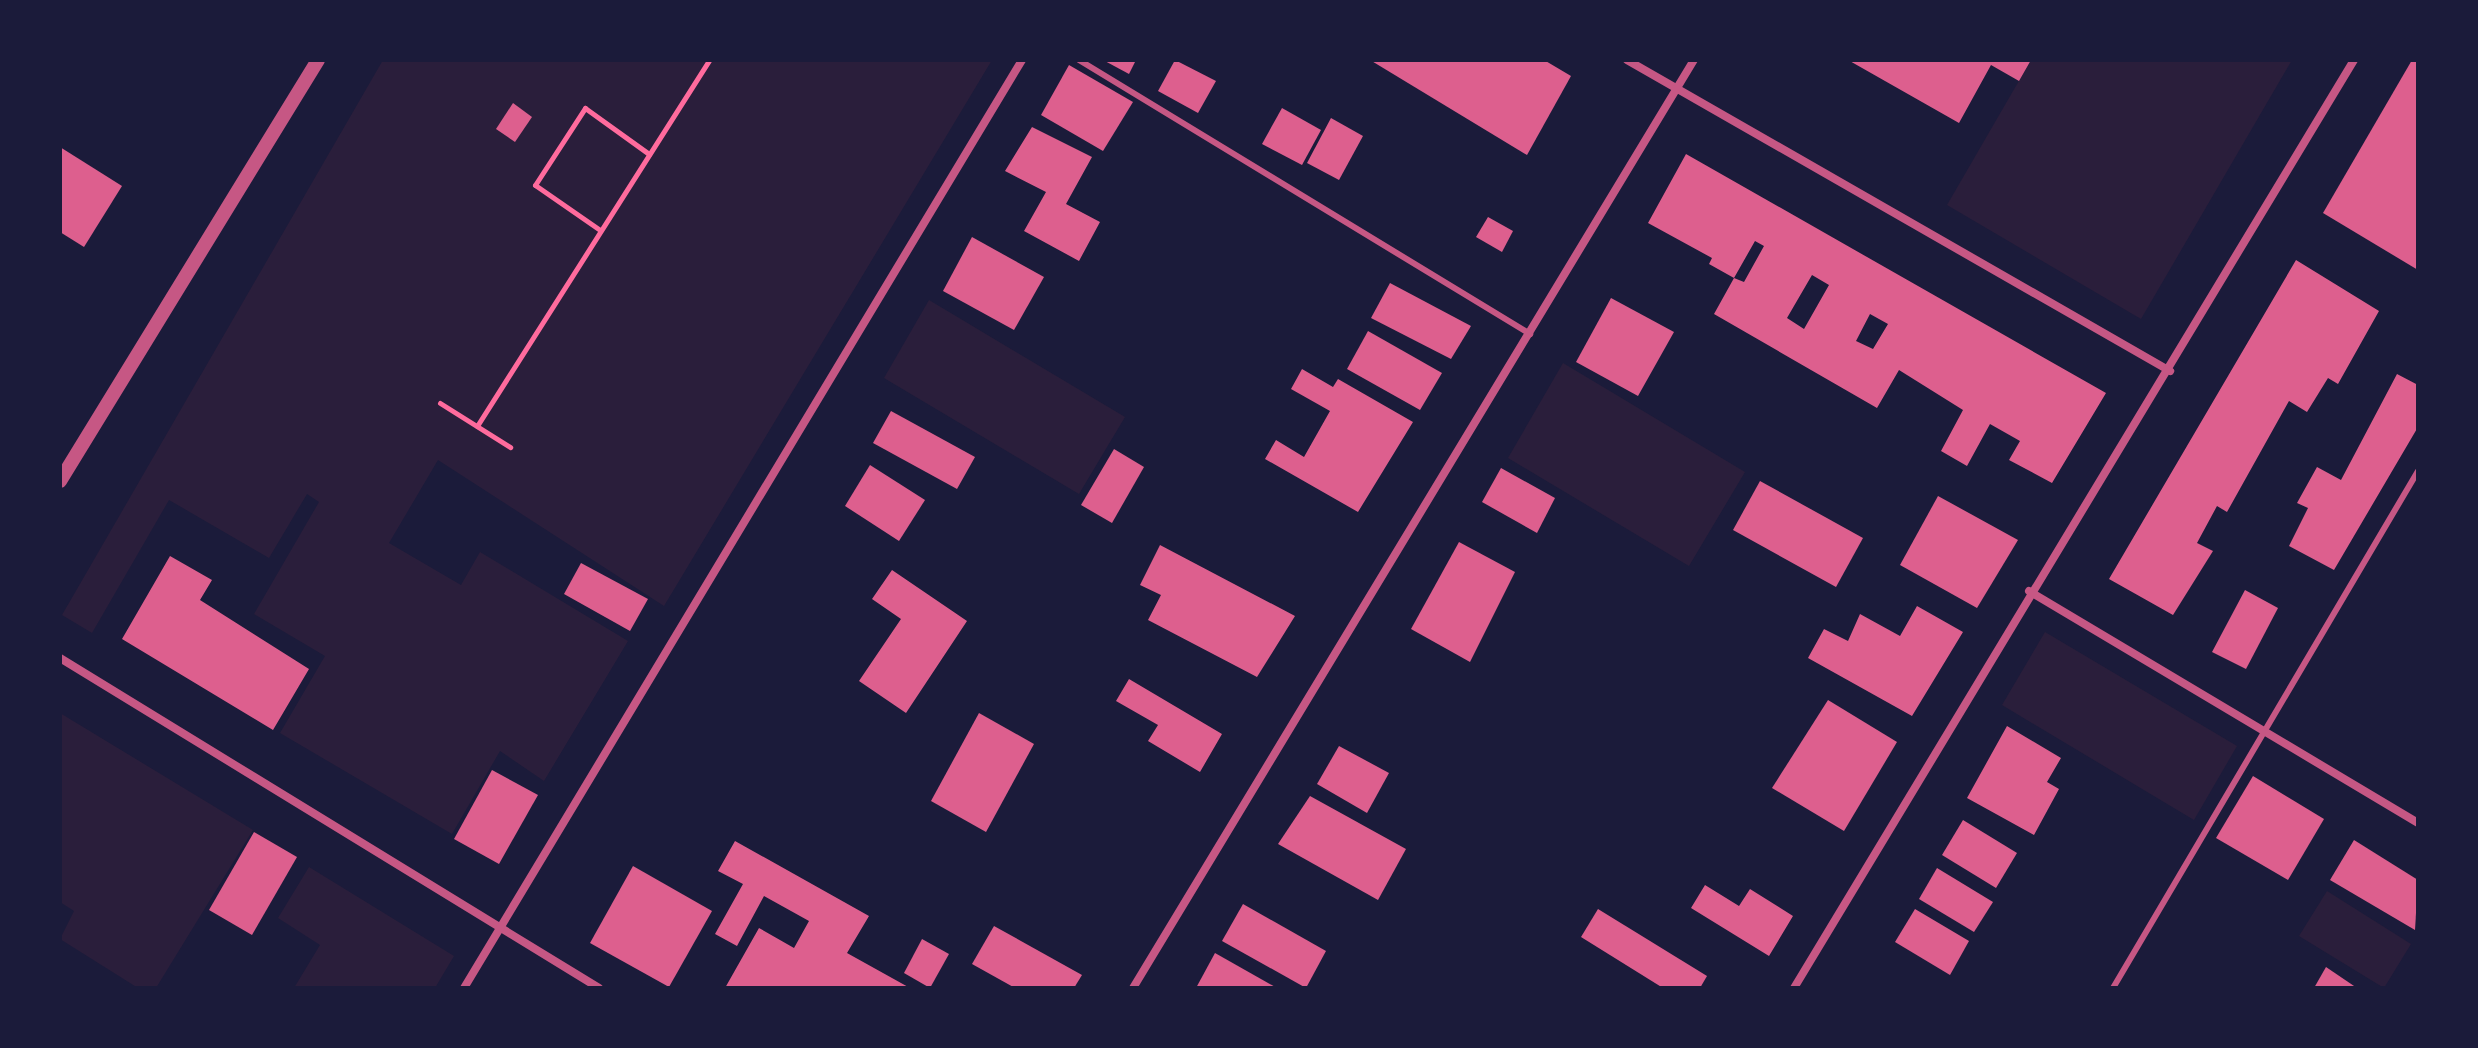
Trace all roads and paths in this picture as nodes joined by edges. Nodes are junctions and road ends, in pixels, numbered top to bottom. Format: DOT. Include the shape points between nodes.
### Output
graph roads {
  1 [pos="318,60"];
  2 [pos="709,60"];
  3 [pos="1022,60"];
  4 [pos="1079,60"];
  5 [pos="1627,60"];
  6 [pos="1694,60"];
  7 [pos="2354,60"];
  8 [pos="1676,91"];
  9 [pos="649,154"];
  10 [pos="600,230"];
  11 [pos="1530,334"];
  12 [pos="2170,371"];
  13 [pos="440,403"];
  14 [pos="477,426"];
  15 [pos="510,447"];
  16 [pos="2418,471"];
  17 [pos="60,481"];
  18 [pos="2029,591"];
  19 [pos="60,658"];
  20 [pos="2267,732"];
  21 [pos="2418,823"];
  22 [pos="499,930"];
  23 [pos="464,988"];
  24 [pos="599,988"];
  25 [pos="1133,988"];
  26 [pos="1794,988"];
  27 [pos="2113,988"];
  1 -- 17 [label="street"];
  2 -- 9 [label="path"];
  3 -- 22 [label="street"];
  4 -- 11 [label="lane"];
  5 -- 8 [label="street"];
  6 -- 8 [label="street"];
  7 -- 12 [label="street"];
  8 -- 11 [label="street"];
  8 -- 12 [label="street"];
  9 -- 10 [label="path"];
  9 -- 10 [label="path" via="585,108 535,185"];
  10 -- 14 [label="path"];
  11 -- 25 [label="street"];
  12 -- 18 [label="street"];
  13 -- 14 [label="path"];
  14 -- 15 [label="path"];
  16 -- 20 [label="lane"];
  18 -- 20 [label="street"];
  18 -- 26 [label="street"];
  19 -- 22 [label="street"];
  20 -- 21 [label="street"];
  20 -- 27 [label="lane"];
  22 -- 23 [label="street"];
  22 -- 24 [label="street"];
}
